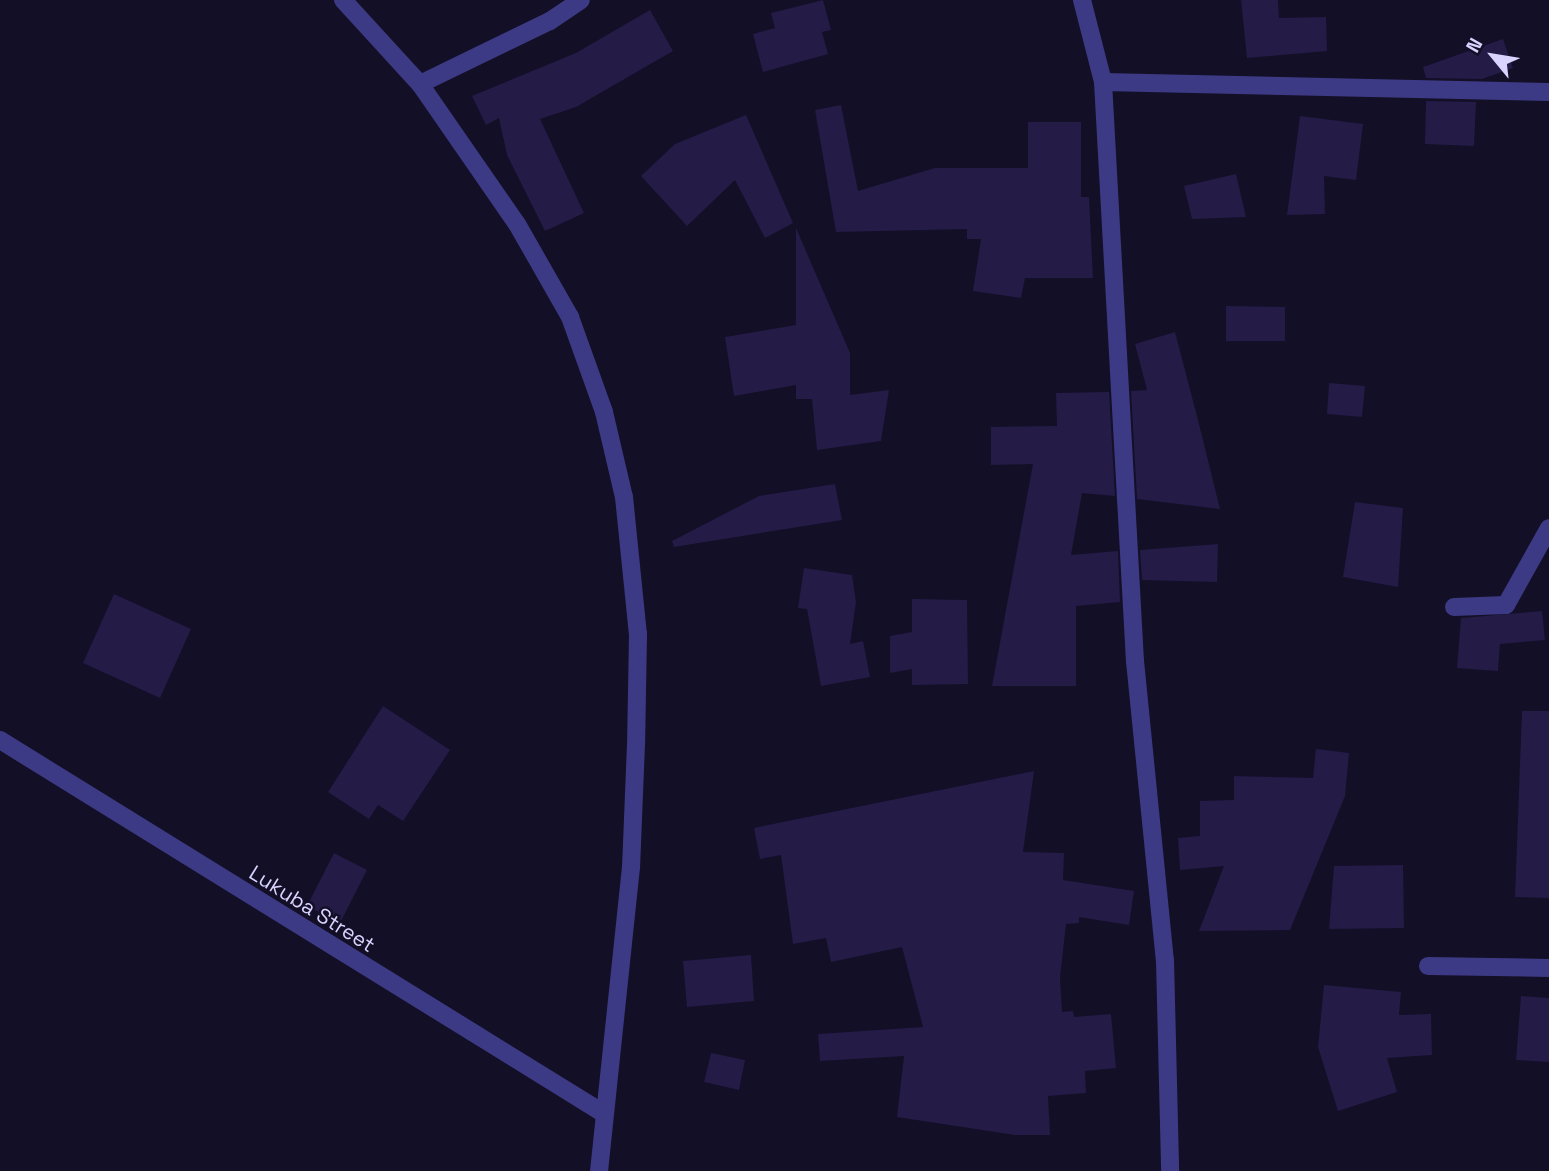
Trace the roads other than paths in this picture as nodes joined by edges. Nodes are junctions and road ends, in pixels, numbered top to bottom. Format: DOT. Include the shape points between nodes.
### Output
graph roads {
  1 [pos="343,0"];
  2 [pos="581,0"];
  3 [pos="1082,0"];
  4 [pos="1102,82"];
  5 [pos="420,84"];
  6 [pos="1549,92"];
  7 [pos="1549,528"];
  8 [pos="1454,607"];
  9 [pos="0,740"];
  10 [pos="1428,966"];
  11 [pos="1549,968"];
  12 [pos="603,1113"];
  13 [pos="599,1171"];
  14 [pos="1170,1171"];
  1 -- 5 [label="street"];
  2 -- 5 [label="street" via="550,21"];
  3 -- 4 [label="street"];
  4 -- 6 [label="street"];
  4 -- 14 [label="street" via="1135,661 1165,960"];
  5 -- 12 [label="street" via="517,224 570,317 604,412 624,497 638,634 636,744 631,867"];
  7 -- 8 [label="street" via="1506,605"];
  9 -- 12 [label="street, Lukuba Street"];
  10 -- 11 [label="street"];
  12 -- 13 [label="street"];
}
